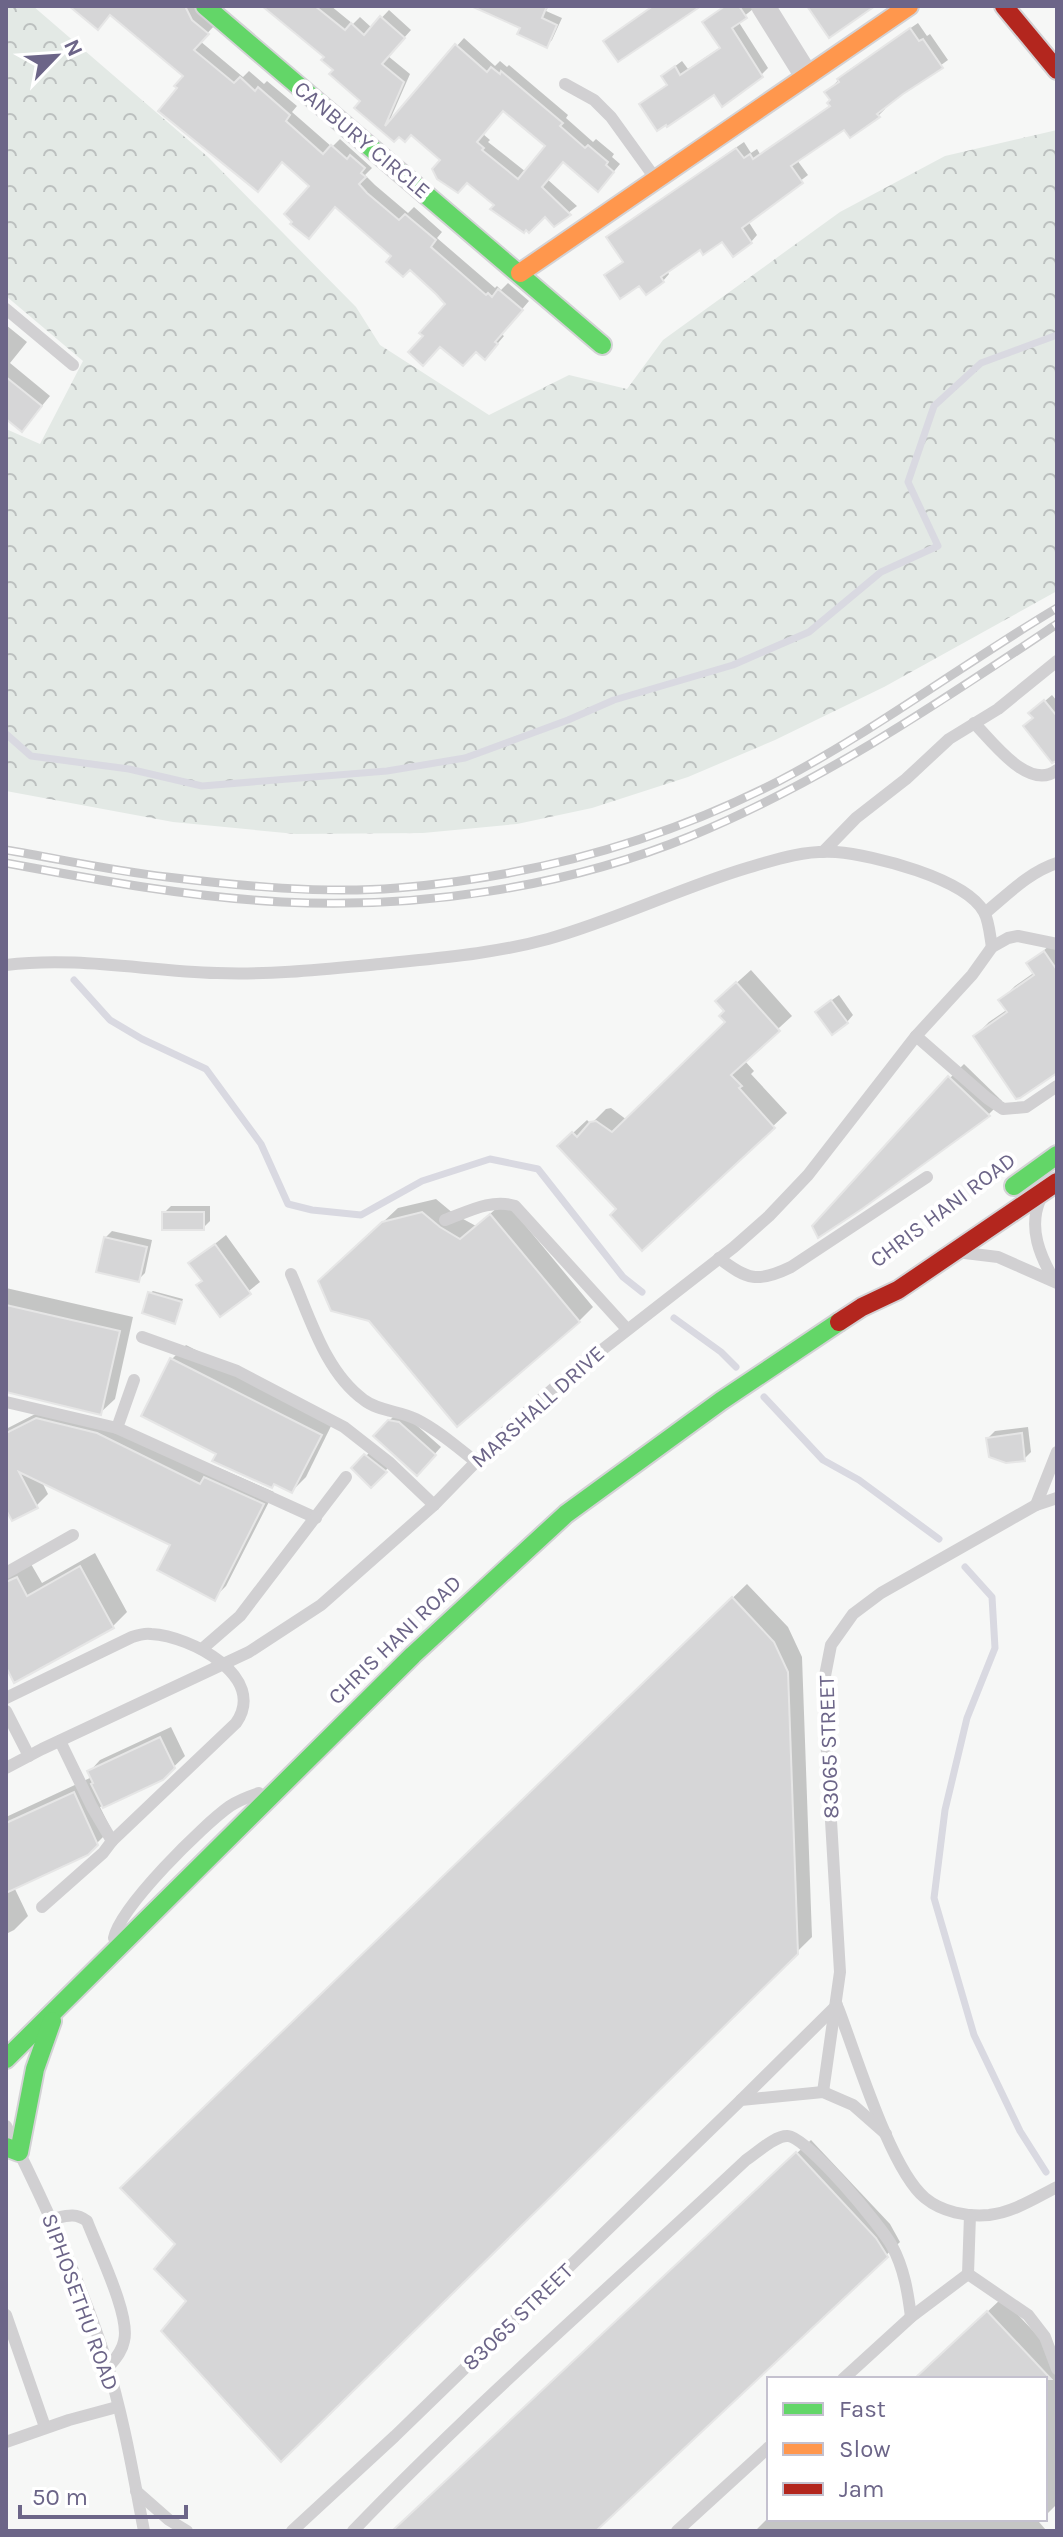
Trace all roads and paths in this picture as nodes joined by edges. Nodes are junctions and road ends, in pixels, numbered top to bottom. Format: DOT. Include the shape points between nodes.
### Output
graph roads {
  1 [pos="205,6"];
  2 [pos="763,6"];
  3 [pos="909,6"];
  4 [pos="1004,6"];
  5 [pos="1057,70"];
  6 [pos="806,75"];
  7 [pos="565,84"];
  8 [pos="657,180"];
  9 [pos="520,273"];
  10 [pos="6,309"];
  11 [pos="602,345"];
  12 [pos="73,365"];
  13 [pos="1057,661"];
  14 [pos="974,723"];
  15 [pos="1057,770"];
  16 [pos="823,852"];
  17 [pos="1057,863"];
  18 [pos="985,913"];
  19 [pos="1057,944"];
  20 [pos="992,947"];
  21 [pos="6,965"];
  22 [pos="916,1036"];
  23 [pos="1057,1086"];
  24 [pos="1057,1155"];
  25 [pos="927,1177"];
  26 [pos="1051,1186"];
  27 [pos="1005,1192"];
  28 [pos="445,1220"];
  29 [pos="941,1239"];
  30 [pos="954,1253"];
  31 [pos="719,1258"];
  32 [pos="291,1274"];
  33 [pos="1055,1282"];
  34 [pos="862,1307"];
  35 [pos="627,1329"];
  36 [pos="142,1337"];
  37 [pos="134,1380"];
  38 [pos="6,1402"];
  39 [pos="117,1428"];
  40 [pos="1057,1452"];
  41 [pos="476,1462"];
  42 [pos="346,1477"];
  43 [pos="1057,1498"];
  44 [pos="434,1505"];
  45 [pos="1036,1505"];
  46 [pos="316,1518"];
  47 [pos="73,1535"];
  48 [pos="6,1573"];
  49 [pos="202,1649"];
  50 [pos="225,1664"];
  51 [pos="6,1698"];
  52 [pos="6,1713"];
  53 [pos="60,1741"];
  54 [pos="29,1756"];
  55 [pos="6,1768"];
  56 [pos="278,1788"];
  57 [pos="112,1841"];
  58 [pos="42,1907"];
  59 [pos="111,1957"];
  60 [pos="837,2005"];
  61 [pos="57,2011"];
  62 [pos="14,2028"];
  63 [pos="6,2059"];
  64 [pos="823,2092"];
  65 [pos="741,2100"];
  66 [pos="6,2126"];
  67 [pos="886,2134"];
  68 [pos="12,2149"];
  69 [pos="1057,2187"];
  70 [pos="970,2215"];
  71 [pos="52,2219"];
  72 [pos="968,2274"];
  73 [pos="6,2315"];
  74 [pos="911,2317"];
  75 [pos="108,2368"];
  76 [pos="1057,2369"];
  77 [pos="845,2377"];
  78 [pos="117,2407"];
  79 [pos="45,2427"];
  80 [pos="6,2442"];
  81 [pos="767,2449"];
  82 [pos="136,2491"];
  83 [pos="144,2531"];
  84 [pos="187,2531"];
  85 [pos="292,2531"];
  86 [pos="353,2531"];
  87 [pos="677,2531"];
  1 -- 9 [label="main road, CANBURY CIRCLE"];
  2 -- 6 [label="street"];
  3 -- 6 [label="main road"];
  4 -- 5 [label="main road"];
  6 -- 8 [label="main road"];
  7 -- 8 [label="lane" via="611,117"];
  8 -- 9 [label="main road"];
  9 -- 11 [label="main road, CANBURY CIRCLE"];
  10 -- 12 [label="lane"];
  13 -- 14 [label="lane"];
  14 -- 15 [label="lane" via="1032,776"];
  14 -- 16 [label="lane" via="856,818"];
  16 -- 18 [label="lane" via="896,863 950,884"];
  16 -- 21 [label="lane" via="792,854 731,873 546,939 441,959 218,973 86,962"];
  17 -- 18 [label="lane" via="1028,877"];
  18 -- 20 [label="lane"];
  19 -- 20 [label="lane" via="1018,936"];
  20 -- 22 [label="lane, MARSHALL DRIVE"];
  22 -- 23 [label="lane" via="1003,1109 1026,1107"];
  22 -- 31 [label="lane, MARSHALL DRIVE" via="808,1175"];
  24 -- 27 [label="main road, CHRIS HANI ROAD"];
  25 -- 31 [label="lane" via="770,1278 746,1276"];
  26 -- 30 [label="main road, CHRIS HANI ROAD"];
  26 -- 33 [label="lane" via="1037,1208 1036,1237"];
  28 -- 35 [label="lane" via="492,1203 515,1206"];
  29 -- 34 [label="main road, CHRIS HANI ROAD" via="889,1276"];
  30 -- 33 [label="lane" via="989,1254"];
  30 -- 34 [label="main road, CHRIS HANI ROAD"];
  31 -- 35 [label="lane, MARSHALL DRIVE"];
  32 -- 41 [label="lane" via="329,1361 348,1385 366,1402 432,1427"];
  34 -- 56 [label="main road, CHRIS HANI ROAD" via="566,1514"];
  35 -- 41 [label="lane, MARSHALL DRIVE"];
  36 -- 44 [label="lane" via="237,1371 344,1427"];
  37 -- 39 [label="lane"];
  38 -- 39 [label="lane"];
  39 -- 46 [label="lane"];
  40 -- 45 [label="lane"];
  41 -- 44 [label="lane, MARSHALL DRIVE"];
  42 -- 46 [label="lane"];
  43 -- 45 [label="lane, 83065 STREET"];
  44 -- 50 [label="lane, MARSHALL DRIVE" via="321,1605"];
  45 -- 60 [label="lane, 83065 STREET" via="881,1593 853,1614 831,1645 823,1686 840,1972"];
  46 -- 49 [label="lane" via="240,1616"];
  47 -- 48 [label="lane"];
  49 -- 50 [label="lane"];
  49 -- 51 [label="lane" via="163,1635 132,1637"];
  50 -- 53 [label="lane, MARSHALL DRIVE"];
  50 -- 57 [label="lane" via="243,1692 245,1711"];
  52 -- 54 [label="lane"];
  53 -- 54 [label="lane, MARSHALL DRIVE"];
  53 -- 57 [label="lane"];
  54 -- 55 [label="lane, MARSHALL DRIVE"];
  56 -- 59 [label="main road, CHRIS HANI ROAD"];
  56 -- 59 [label="lane" via="231,1806 159,1872 114,1932"];
  57 -- 58 [label="lane"];
  59 -- 61 [label="main road, CHRIS HANI ROAD"];
  60 -- 64 [label="lane, 83065 STREET"];
  60 -- 65 [label="lane, 83065 STREET"];
  60 -- 67 [label="lane, 83065 STREET"];
  61 -- 62 [label="main road"];
  61 -- 63 [label="main road, CHRIS HANI ROAD"];
  61 -- 68 [label="main road" via="35,2065"];
  64 -- 65 [label="lane"];
  64 -- 67 [label="lane, 83065 STREET" via="853,2105"];
  65 -- 85 [label="lane, 83065 STREET"];
  66 -- 68 [label="lane, SIPHOSETHU ROAD"];
  67 -- 70 [label="lane, 83065 STREET" via="908,2179 925,2199"];
  68 -- 71 [label="lane, SIPHOSETHU ROAD"];
  69 -- 70 [label="lane, 83065 STREET" via="1013,2210"];
  70 -- 72 [label="lane"];
  71 -- 75 [label="lane, SIPHOSETHU ROAD"];
  71 -- 75 [label="lane" via="79,2215 87,2221 123,2316 125,2340"];
  72 -- 74 [label="lane"];
  72 -- 76 [label="lane" via="1028,2315 1045,2337"];
  73 -- 79 [label="lane"];
  74 -- 77 [label="lane"];
  74 -- 86 [label="lane" via="891,2244 805,2145 780,2137 746,2160 426,2456"];
  75 -- 78 [label="lane, SIPHOSETHU ROAD"];
  78 -- 79 [label="lane"];
  78 -- 82 [label="lane, SIPHOSETHU ROAD"];
  79 -- 80 [label="lane"];
  81 -- 87 [label="lane"];
  82 -- 83 [label="lane, SIPHOSETHU ROAD"];
  82 -- 84 [label="lane"];
}
